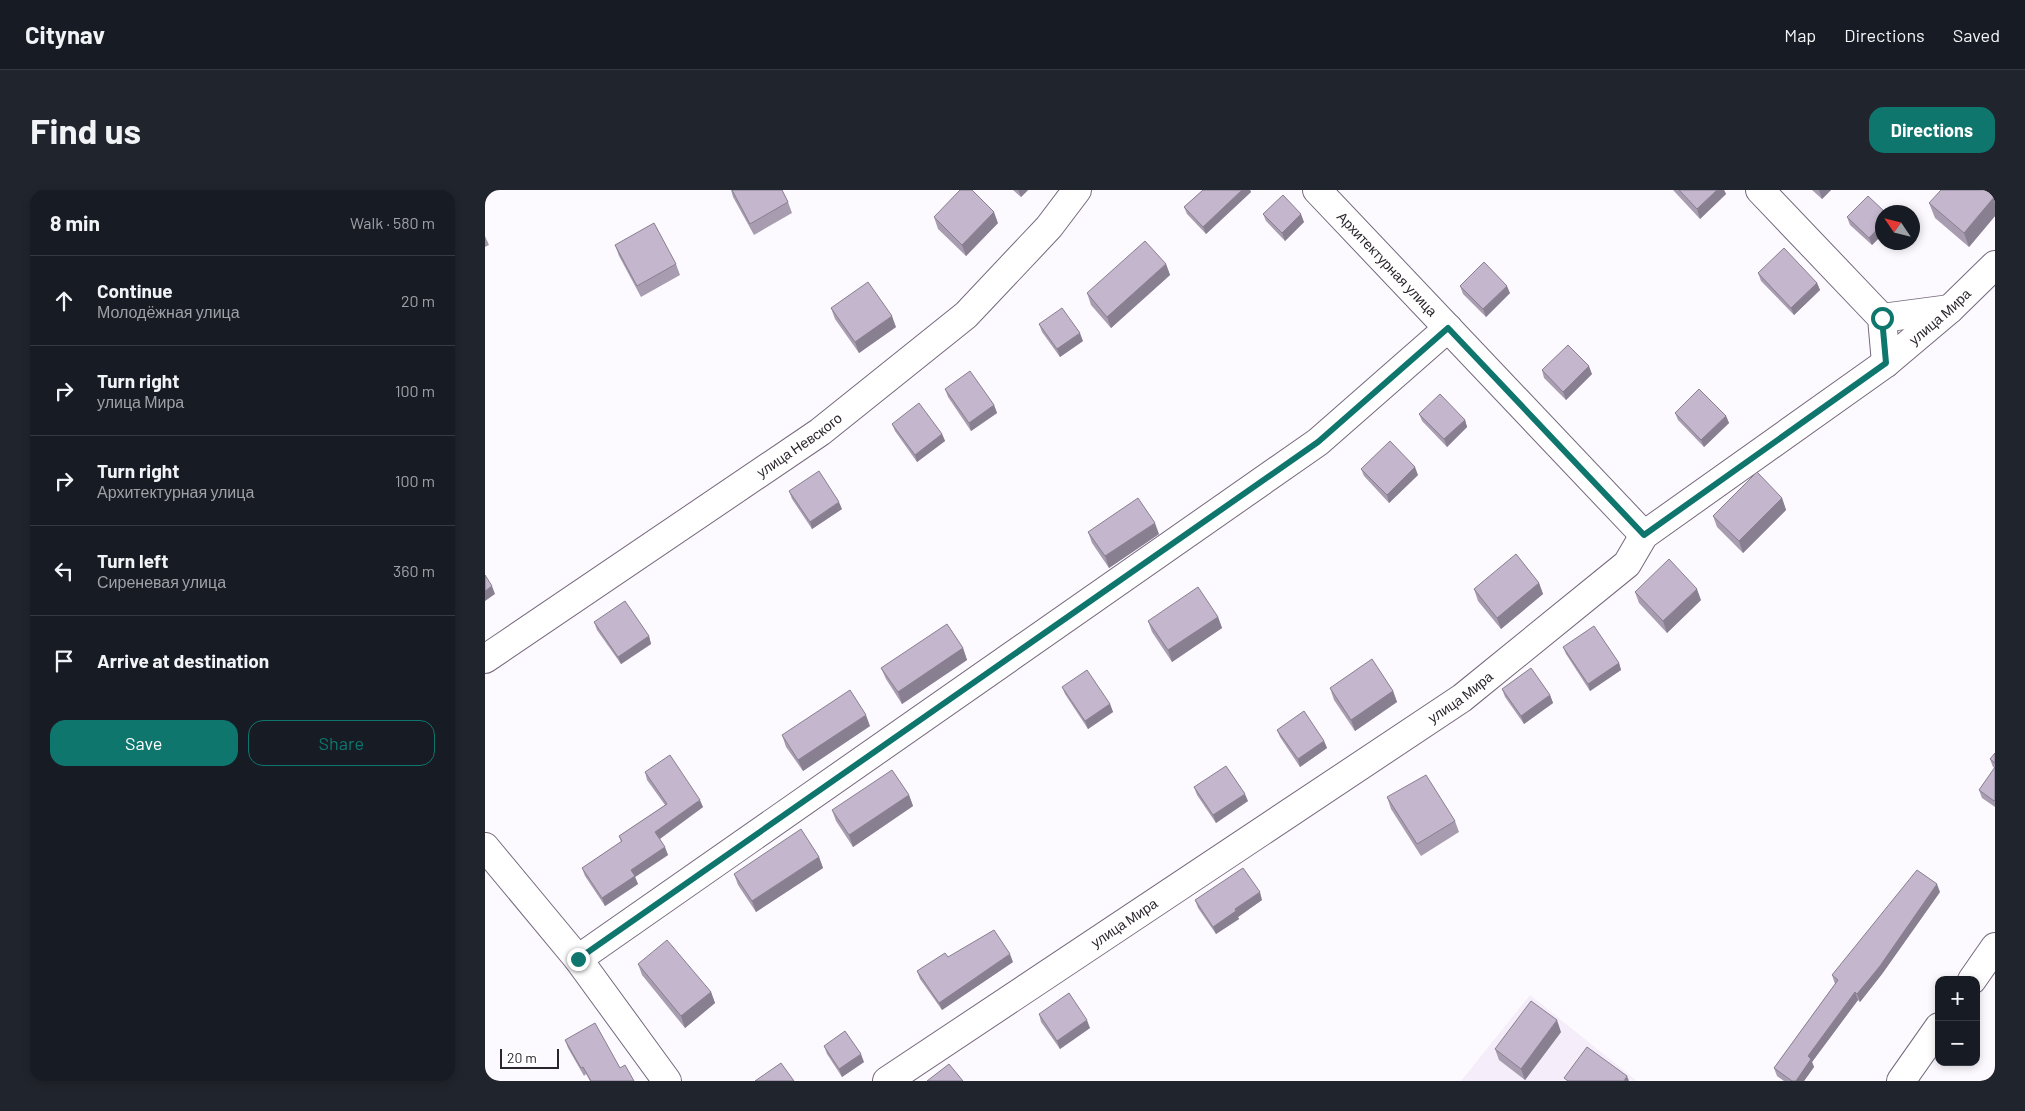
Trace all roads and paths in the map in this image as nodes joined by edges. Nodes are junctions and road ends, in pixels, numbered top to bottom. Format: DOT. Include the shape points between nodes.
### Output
graph roads {
  1 [pos="1077,190"];
  2 [pos="1317,190"];
  3 [pos="1761,190"];
  4 [pos="1995,265"];
  5 [pos="1949,309"];
  6 [pos="1882,318"];
  7 [pos="1448,328"];
  8 [pos="1886,363"];
  9 [pos="1644,535"];
  10 [pos="485,659"];
  11 [pos="485,847"];
  12 [pos="1995,946"];
  13 [pos="578,959"];
  14 [pos="1975,976"];
  15 [pos="1935,1033"];
  16 [pos="667,1081"];
  17 [pos="887,1081"];
  18 [pos="1901,1081"];
  1 -- 10 [label="street, улица Невского" via="1049,227 966,315 820,432"];
  2 -- 7 [label="street, Архитектурная улица"];
  3 -- 6 [label="street"];
  4 -- 5 [label="street, улица Мира"];
  5 -- 6 [label="street"];
  5 -- 8 [label="street, улица Мира"];
  6 -- 8 [label="street"];
  7 -- 9 [label="street, Архитектурная улица"];
  7 -- 13 [label="street" via="1318,442"];
  8 -- 9 [label="street, улица Мира"];
  9 -- 17 [label="street, улица Мира" via="1627,564 1462,698"];
  11 -- 13 [label="street"];
  12 -- 14 [label="street"];
  13 -- 16 [label="street"];
  15 -- 18 [label="street"];
}
